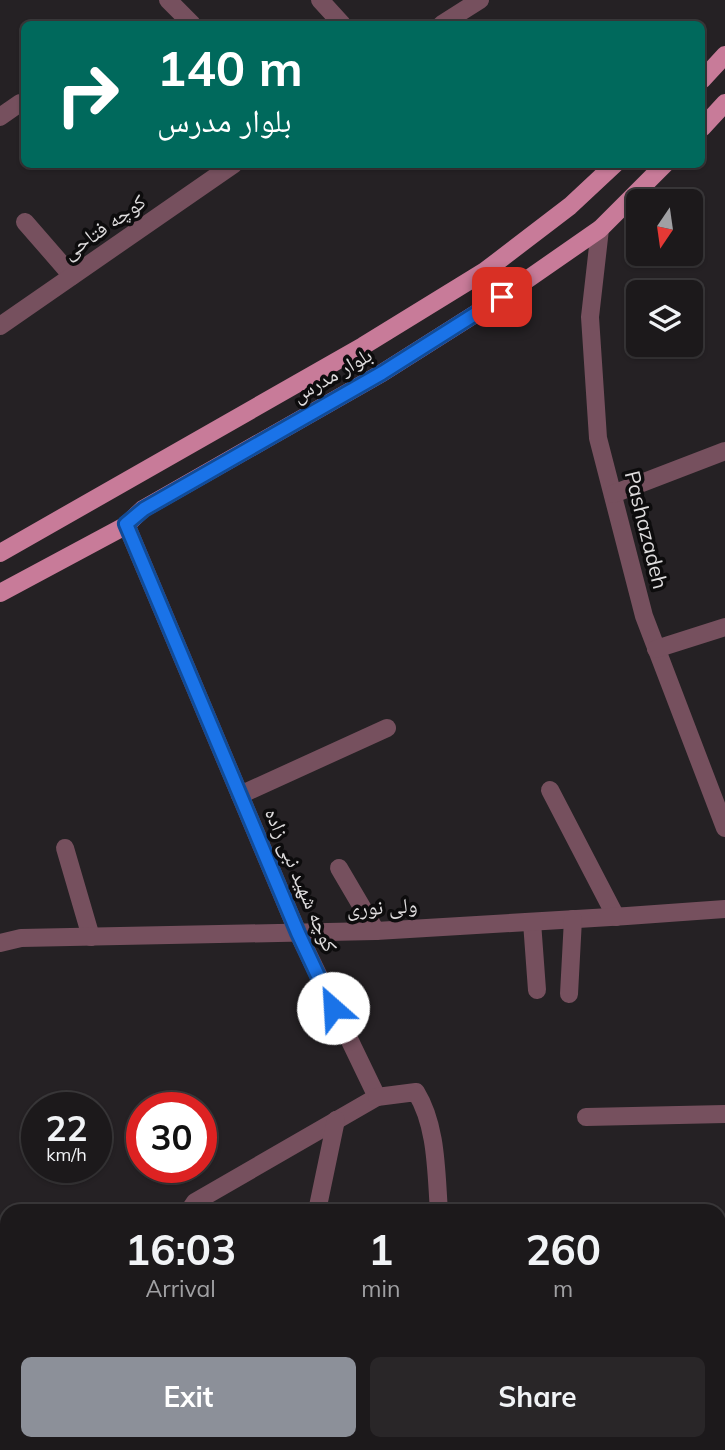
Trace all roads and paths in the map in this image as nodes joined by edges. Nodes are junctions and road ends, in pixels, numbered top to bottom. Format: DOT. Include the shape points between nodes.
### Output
graph roads {
  1 [pos="167,0"];
  2 [pos="320,0"];
  3 [pos="474,2"];
  4 [pos="189,21"];
  5 [pos="339,21"];
  6 [pos="446,21"];
  7 [pos="725,55"];
  8 [pos="705,77"];
  9 [pos="20,103"];
  10 [pos="725,103"];
  11 [pos="0,117"];
  12 [pos="705,125"];
  13 [pos="228,168"];
  14 [pos="611,168"];
  15 [pos="661,168"];
  16 [pos="25,222"];
  17 [pos="600,229"];
  18 [pos="72,276"];
  19 [pos="0,326"];
  20 [pos="725,451"];
  21 [pos="613,494"];
  22 [pos="126,524"];
  23 [pos="0,553"];
  24 [pos="0,593"];
  25 [pos="725,626"];
  26 [pos="656,649"];
  27 [pos="387,728"];
  28 [pos="550,790"];
  29 [pos="240,795"];
  30 [pos="725,828"];
  31 [pos="65,848"];
  32 [pos="339,868"];
  33 [pos="725,909"];
  34 [pos="616,917"];
  35 [pos="573,919"];
  36 [pos="532,922"];
  37 [pos="376,931"];
  38 [pos="298,933"];
  39 [pos="91,937"];
  40 [pos="0,943"];
  41 [pos="537,989"];
  42 [pos="569,994"];
  43 [pos="376,1097"];
  44 [pos="725,1114"];
  45 [pos="586,1117"];
  46 [pos="336,1120"];
  47 [pos="195,1204"];
  48 [pos="318,1204"];
  49 [pos="438,1204"];
  1 -- 4 [label="street"];
  2 -- 5 [label="street"];
  3 -- 6 [label="street"];
  7 -- 8 [label="main road"];
  9 -- 11 [label="street"];
  10 -- 12 [label="main road"];
  13 -- 18 [label="street, کوچه فتاحی"];
  14 -- 23 [label="main road, بلوار مدرس" via="570,206 485,271 363,346"];
  15 -- 17 [label="main road, بلوار مدرس"];
  16 -- 18 [label="street"];
  17 -- 21 [label="street, Pashazadeh" via="590,317 598,438"];
  17 -- 22 [label="main road, بلوار مدرس" via="382,373 144,509"];
  18 -- 19 [label="street, کوچه فتاحی"];
  20 -- 21 [label="street"];
  21 -- 26 [label="street, Pashazadeh"];
  22 -- 24 [label="main road, بلوار مدرس"];
  22 -- 29 [label="street, کوچه شهید نبی زاده"];
  25 -- 26 [label="street"];
  26 -- 30 [label="street, Pashazadeh"];
  27 -- 29 [label="street"];
  28 -- 34 [label="street"];
  29 -- 38 [label="street, کوچه شهید نبی زاده"];
  31 -- 39 [label="street"];
  32 -- 37 [label="street"];
  33 -- 34 [label="street, ولی نوری"];
  34 -- 35 [label="street, ولی نوری"];
  35 -- 36 [label="street, ولی نوری"];
  35 -- 42 [label="street"];
  36 -- 37 [label="street, ولی نوری"];
  36 -- 41 [label="street"];
  37 -- 38 [label="street, ولی نوری"];
  38 -- 39 [label="street, ولی نوری"];
  38 -- 43 [label="street, کوچه شهید نبی زاده"];
  39 -- 40 [label="street, ولی نوری" via="21,938"];
  43 -- 46 [label="street"];
  43 -- 49 [label="street" via="416,1092 424,1105"];
  44 -- 45 [label="street"];
  46 -- 47 [label="street"];
  46 -- 48 [label="street"];
}
